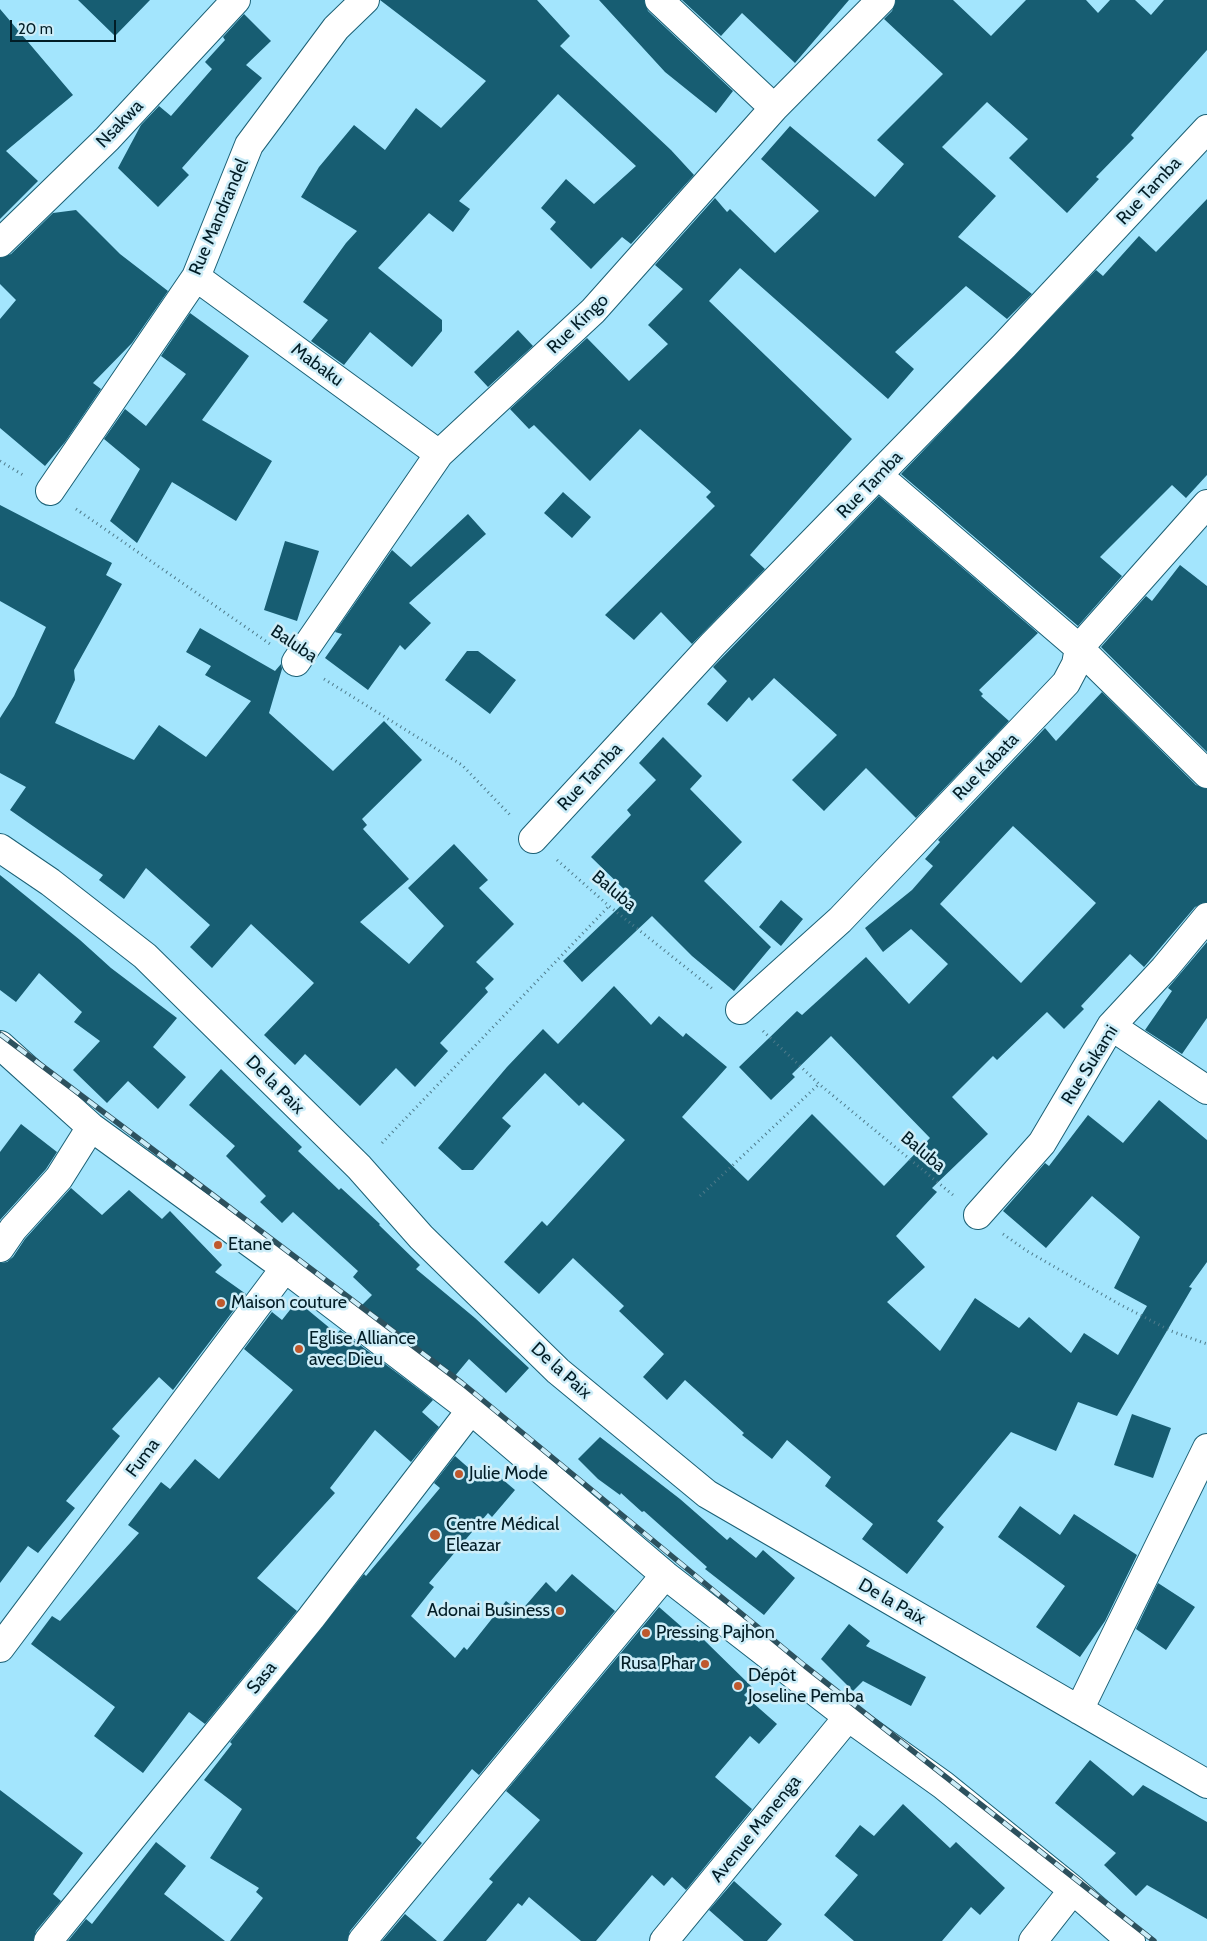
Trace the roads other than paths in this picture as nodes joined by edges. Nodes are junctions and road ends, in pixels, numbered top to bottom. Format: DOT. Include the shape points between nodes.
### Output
graph roads {
  1 [pos="236,0"];
  2 [pos="365,0"];
  3 [pos="659,0"];
  4 [pos="881,0"];
  5 [pos="774,108"];
  6 [pos="1207,129"];
  7 [pos="0,243"];
  8 [pos="196,277"];
  9 [pos="439,454"];
  10 [pos="879,476"];
  11 [pos="50,491"];
  12 [pos="1207,504"];
  13 [pos="1079,648"];
  14 [pos="296,662"];
  15 [pos="1207,774"];
  16 [pos="533,839"];
  17 [pos="0,848"];
  18 [pos="1207,917"];
  19 [pos="740,1010"];
  20 [pos="1111,1026"];
  21 [pos="0,1045"];
  22 [pos="1207,1090"];
  23 [pos="91,1127"];
  24 [pos="978,1215"];
  25 [pos="0,1248"];
  26 [pos="286,1268"];
  27 [pos="471,1410"];
  28 [pos="1207,1448"];
  29 [pos="666,1575"];
  30 [pos="0,1648"];
  31 [pos="1079,1710"];
  32 [pos="848,1716"];
  33 [pos="1207,1784"];
  34 [pos="1073,1890"];
  35 [pos="48,1941"];
  36 [pos="362,1941"];
  37 [pos="664,1941"];
  38 [pos="1033,1941"];
  39 [pos="1131,1941"];
  1 -- 7 [label="street, Nsakwa" via="107,139"];
  2 -- 8 [label="street, Rue Mandrandel" via="336,28 249,146"];
  3 -- 5 [label="street"];
  4 -- 5 [label="street, Rue Kingo"];
  5 -- 9 [label="street, Rue Kingo" via="593,311"];
  6 -- 10 [label="street, Rue Tamba"];
  8 -- 9 [label="street, Mabaku"];
  8 -- 11 [label="street, Rue Mandrandel"];
  9 -- 14 [label="street, Rue Kingo"];
  10 -- 13 [label="street"];
  10 -- 16 [label="street, Rue Tamba" via="713,644"];
  12 -- 13 [label="street, Rue Kabata"];
  13 -- 15 [label="street"];
  13 -- 19 [label="street, Rue Kabata" via="1076,664 1059,690 840,920"];
  17 -- 31 [label="street, De la Paix" via="50,882 145,956 359,1167 421,1237 558,1371 707,1494"];
  18 -- 20 [label="street, Rue Sukami"];
  20 -- 22 [label="street"];
  20 -- 24 [label="street, Rue Sukami" via="1042,1143"];
  21 -- 23 [label="street"];
  23 -- 25 [label="street" via="59,1178"];
  23 -- 26 [label="street"];
  26 -- 27 [label="street"];
  26 -- 30 [label="street, Fuma"];
  27 -- 29 [label="street"];
  27 -- 35 [label="street, Sasa" via="310,1618"];
  28 -- 31 [label="street"];
  29 -- 32 [label="street"];
  29 -- 36 [label="street"];
  31 -- 33 [label="street, De la Paix"];
  32 -- 34 [label="street" via="943,1785"];
  32 -- 37 [label="street, Avenue Manenga"];
  34 -- 38 [label="street"];
  34 -- 39 [label="street"];
}
